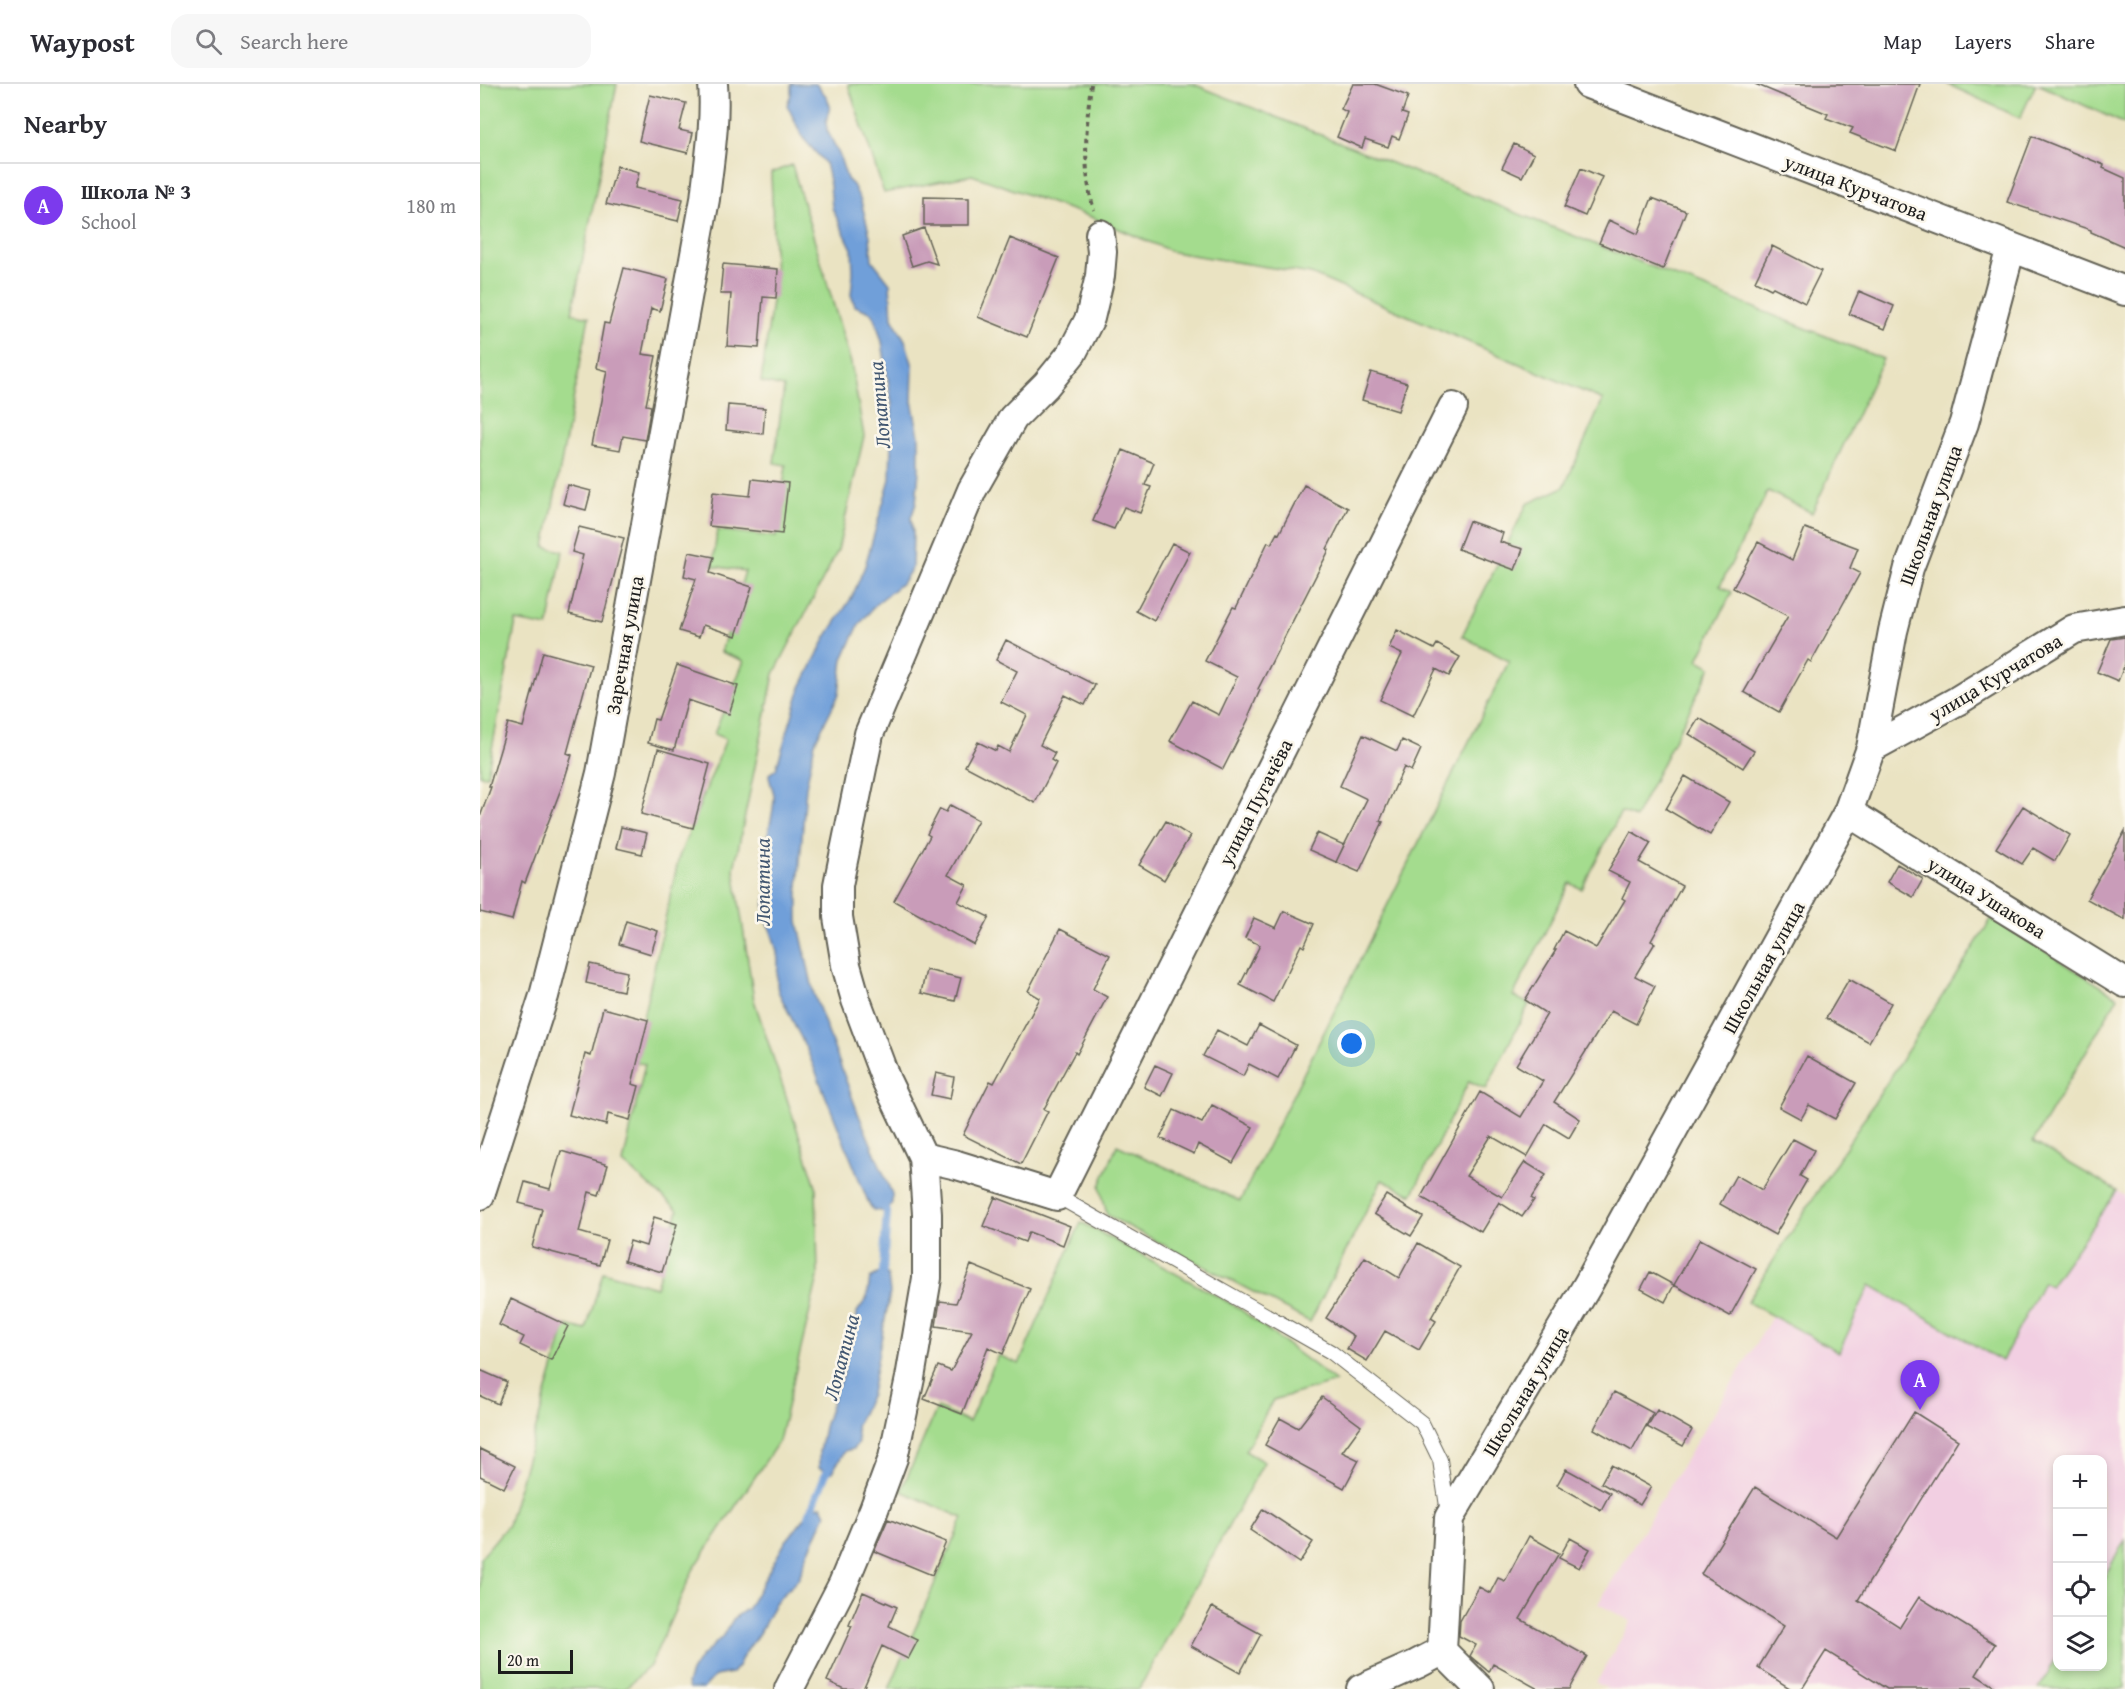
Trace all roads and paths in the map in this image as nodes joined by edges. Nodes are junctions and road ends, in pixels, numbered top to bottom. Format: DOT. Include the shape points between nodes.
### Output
graph roads {
  1 [pos="713,84"];
  2 [pos="1091,84"];
  3 [pos="1588,84"];
  4 [pos="1100,234"];
  5 [pos="2011,247"];
  6 [pos="2125,291"];
  7 [pos="1453,407"];
  8 [pos="2125,620"];
  9 [pos="1871,748"];
  10 [pos="1848,812"];
  11 [pos="2125,983"];
  12 [pos="923,1157"];
  13 [pos="480,1195"];
  14 [pos="1058,1196"];
  15 [pos="1449,1518"];
  16 [pos="1442,1651"];
  17 [pos="789,1689"];
  18 [pos="1361,1689"];
  19 [pos="1480,1689"];
  1 -- 13 [label="street, Заречная улица" via="705,199 601,773 544,996"];
  2 -- 4 [label="path" via="1087,187"];
  3 -- 5 [label="street, улица Курчатова"];
  4 -- 12 [label="street" via="1100,276 1090,318 1072,353 1013,418 972,490 869,734 838,885 838,917 856,1000 886,1080"];
  5 -- 6 [label="street, улица Курчатова"];
  5 -- 9 [label="street, Школьная улица" via="1964,423 1909,568"];
  7 -- 14 [label="street, улица Пугачёва"];
  8 -- 9 [label="street, улица Курчатова" via="2074,629 1958,701"];
  9 -- 10 [label="street, Школьная улица"];
  10 -- 11 [label="street, улица Ушакова"];
  10 -- 15 [label="street, Школьная улица" via="1587,1286"];
  12 -- 14 [label="street"];
  12 -- 17 [label="street" via="927,1278 892,1458 843,1584"];
  14 -- 15 [label="lane" via="1331,1352 1422,1423 1440,1460"];
  15 -- 16 [label="street, Школьная улица"];
  16 -- 18 [label="street"];
  16 -- 19 [label="street"];
}
